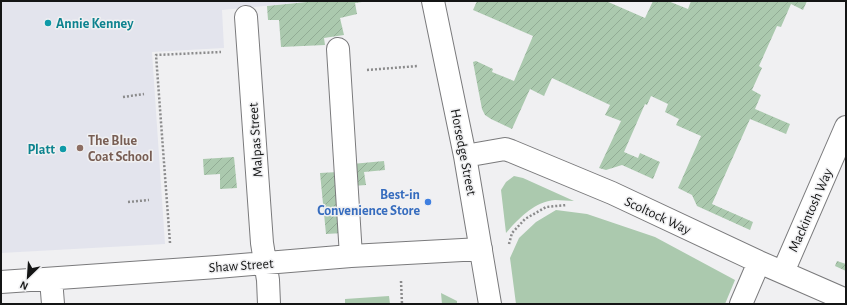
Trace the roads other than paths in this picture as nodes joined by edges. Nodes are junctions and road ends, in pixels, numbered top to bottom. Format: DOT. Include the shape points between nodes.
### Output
graph roads {
  1 [pos="433,1"];
  2 [pos="246,17"];
  3 [pos="338,49"];
  4 [pos="846,127"];
  5 [pos="465,156"];
  6 [pos="482,249"];
  7 [pos="351,256"];
  8 [pos="759,262"];
  9 [pos="265,263"];
  10 [pos="783,272"];
  11 [pos="51,279"];
  12 [pos="1,282"];
  13 [pos="846,300"];
  14 [pos="53,304"];
  15 [pos="269,304"];
  16 [pos="490,304"];
  17 [pos="741,304"];
  1 -- 5 [label="street, Horsedge Street"];
  2 -- 9 [label="street, Malpas Street"];
  3 -- 7 [label="street"];
  4 -- 10 [label="street, Mackintosh Way"];
  5 -- 6 [label="street, Horsedge Street"];
  5 -- 8 [label="street, Scoltock Way" via="505,149 511,151 612,193"];
  6 -- 7 [label="street, Shaw Street"];
  6 -- 16 [label="street, Horsedge Street"];
  7 -- 9 [label="street, Shaw Street"];
  8 -- 10 [label="street, Scoltock Way"];
  8 -- 17 [label="street"];
  9 -- 11 [label="street, Shaw Street"];
  9 -- 15 [label="street, Malpas Street"];
  10 -- 13 [label="street, Scoltock Way"];
  11 -- 12 [label="street, Shaw Street"];
  11 -- 14 [label="street"];
}
